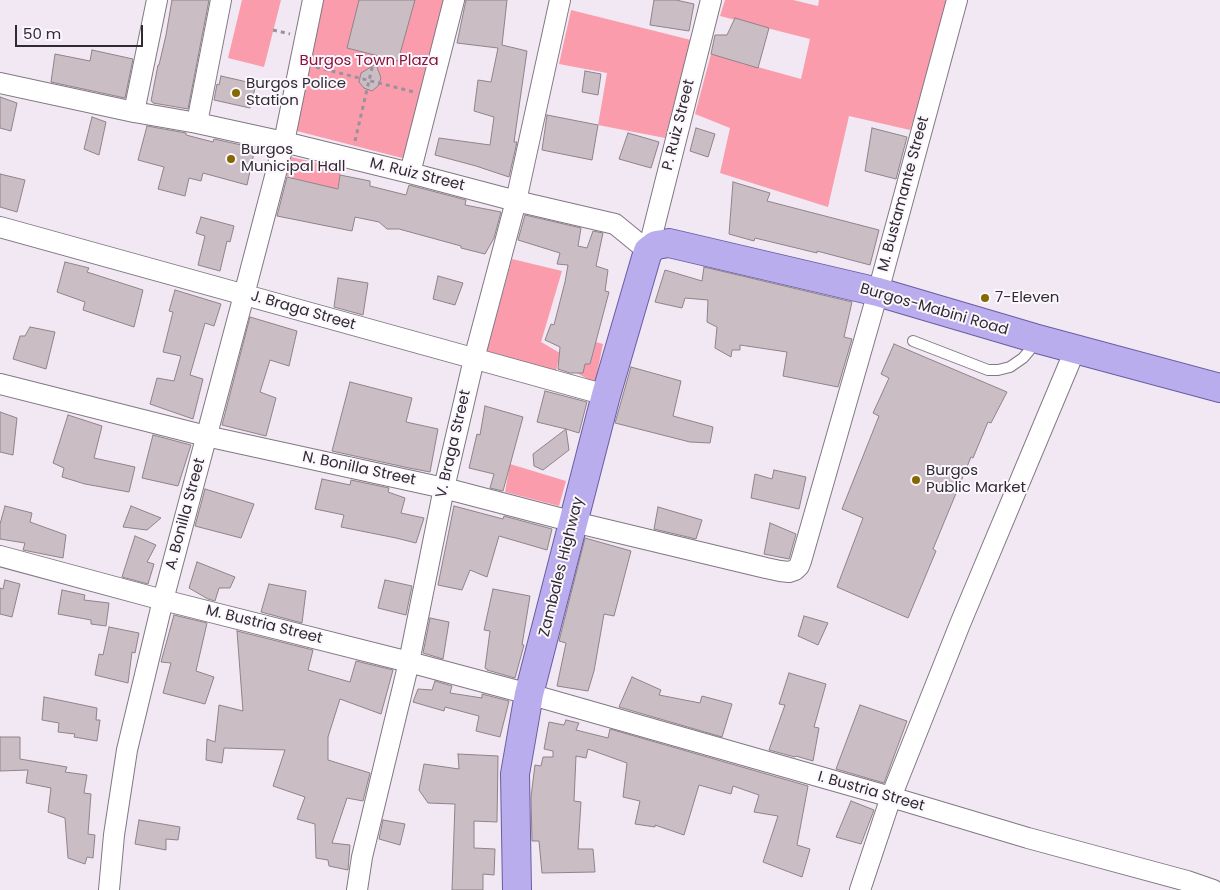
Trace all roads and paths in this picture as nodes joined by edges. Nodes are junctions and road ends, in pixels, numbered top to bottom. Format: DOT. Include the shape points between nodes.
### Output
graph roads {
  1 [pos="157,0"];
  2 [pos="221,0"];
  3 [pos="313,0"];
  4 [pos="454,0"];
  5 [pos="560,0"];
  6 [pos="711,0"];
  7 [pos="957,0"];
  8 [pos="375,55"];
  9 [pos="300,63"];
  10 [pos="369,80"];
  11 [pos="0,83"];
  12 [pos="429,96"];
  13 [pos="134,112"];
  14 [pos="196,123"];
  15 [pos="284,142"];
  16 [pos="351,158"];
  17 [pos="410,172"];
  18 [pos="516,200"];
  19 [pos="0,227"];
  20 [pos="648,251"];
  21 [pos="878,292"];
  22 [pos="244,295"];
  23 [pos="1034,338"];
  24 [pos="913,341"];
  25 [pos="1075,350"];
  26 [pos="474,358"];
  27 [pos="0,384"];
  28 [pos="1220,388"];
  29 [pos="606,395"];
  30 [pos="206,436"];
  31 [pos="444,488"];
  32 [pos="574,522"];
  33 [pos="0,556"];
  34 [pos="801,561"];
  35 [pos="163,600"];
  36 [pos="409,662"];
  37 [pos="529,694"];
  38 [pos="892,798"];
  39 [pos="109,890"];
  40 [pos="357,890"];
  41 [pos="517,890"];
  42 [pos="860,890"];
  43 [pos="1213,890"];
  1 -- 13 [label="street"];
  2 -- 14 [label="street"];
  3 -- 9 [label="street, A. Bonilla Street"];
  4 -- 12 [label="street"];
  5 -- 18 [label="street, V. Braga Street"];
  6 -- 20 [label="street, P. Ruiz Street"];
  7 -- 21 [label="street, M. Bustamante Street"];
  8 -- 10 [label="path"];
  9 -- 10 [label="path"];
  9 -- 15 [label="street, A. Bonilla Street"];
  10 -- 12 [label="path"];
  10 -- 16 [label="path"];
  11 -- 13 [label="street, M. Ruiz Street"];
  12 -- 17 [label="street"];
  13 -- 14 [label="street, M. Ruiz Street"];
  14 -- 15 [label="street, M. Ruiz Street"];
  15 -- 16 [label="street, M. Ruiz Street"];
  15 -- 22 [label="street, A. Bonilla Street"];
  16 -- 17 [label="street, M. Ruiz Street"];
  17 -- 18 [label="street, M. Ruiz Street"];
  18 -- 20 [label="street, M. Ruiz Street" via="615,224"];
  18 -- 26 [label="street, V. Braga Street"];
  19 -- 22 [label="street, J. Braga Street"];
  20 -- 21 [label="main road, Burgos-Mabini Road" via="656,245 669,243"];
  20 -- 29 [label="main road, Zambales Highway"];
  21 -- 23 [label="main road, Burgos-Mabini Road"];
  21 -- 34 [label="street, M. Bustamante Street"];
  22 -- 26 [label="street, J. Braga Street"];
  22 -- 30 [label="street, A. Bonilla Street"];
  23 -- 24 [label="lane" via="1023,358 998,370 988,370"];
  23 -- 25 [label="main road, Burgos-Mabini Road"];
  25 -- 28 [label="main road, Burgos-Mabini Road"];
  25 -- 38 [label="street" via="960,624"];
  26 -- 29 [label="street, J. Braga Street"];
  26 -- 31 [label="street, V. Braga Street"];
  27 -- 30 [label="street, N. Bonilla Street"];
  29 -- 32 [label="main road, Zambales Highway"];
  30 -- 31 [label="street, N. Bonilla Street"];
  30 -- 35 [label="street, A. Bonilla Street"];
  31 -- 32 [label="street, N. Bonilla Street"];
  31 -- 36 [label="street, V. Braga Street"];
  32 -- 34 [label="street, N. Bonilla Street" via="780,571 794,570"];
  32 -- 37 [label="main road, Zambales Highway"];
  33 -- 35 [label="street, M. Bustria Street"];
  35 -- 36 [label="street, M. Bustria Street"];
  35 -- 39 [label="street, A. Bonilla Street" via="127,750"];
  36 -- 37 [label="street, M. Bustria Street"];
  36 -- 40 [label="street, V. Braga Street"];
  37 -- 38 [label="street, I. Bustria Street"];
  37 -- 41 [label="main road, Zambales Highway" via="515,774"];
  38 -- 42 [label="street"];
  38 -- 43 [label="street, I. Bustria Street"];
}
